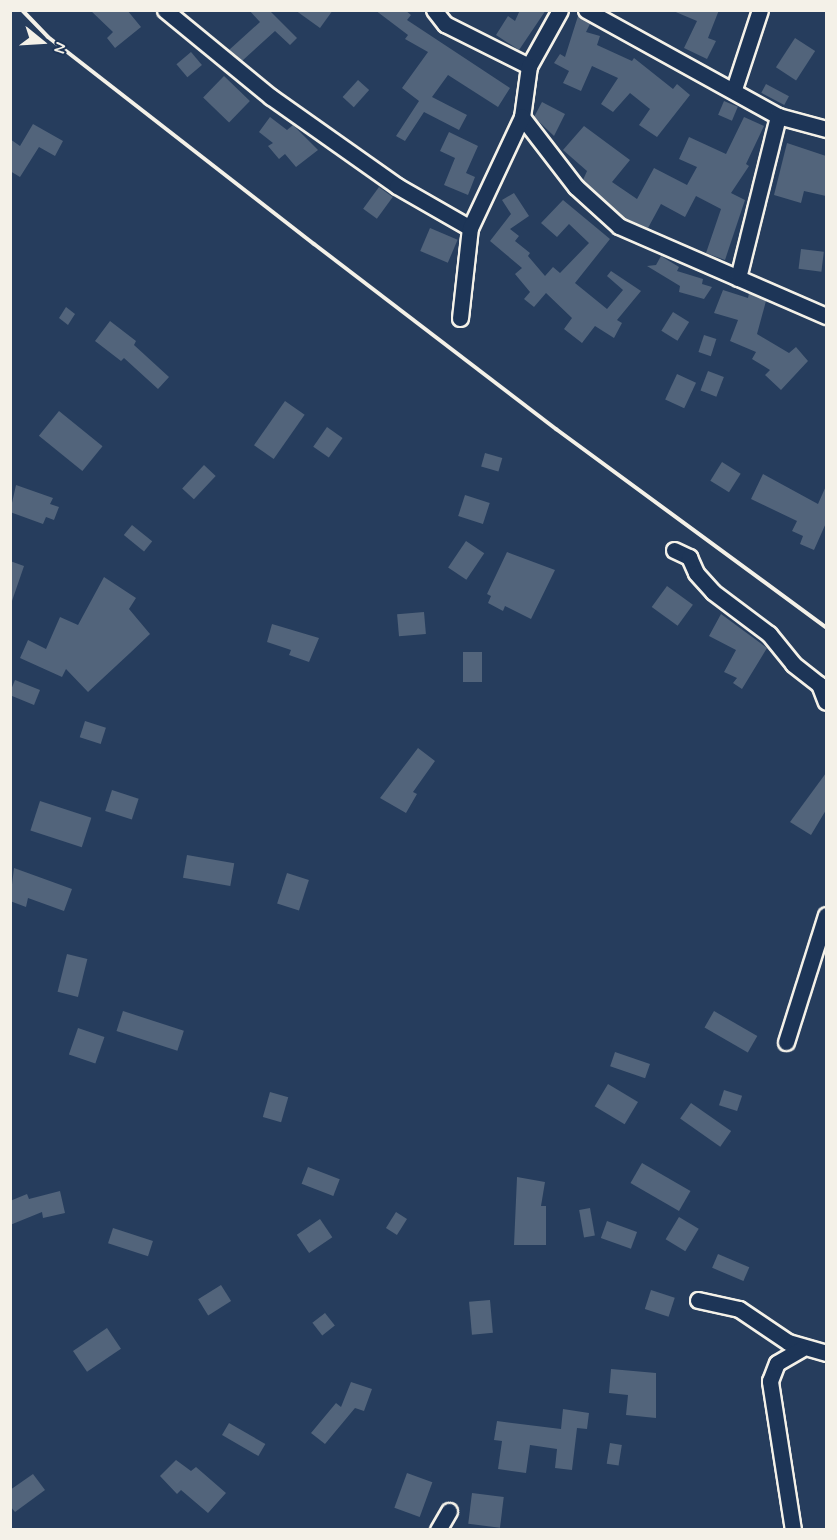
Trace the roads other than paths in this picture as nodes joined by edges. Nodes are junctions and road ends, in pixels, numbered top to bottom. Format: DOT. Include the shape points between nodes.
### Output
graph roads {
  1 [pos="165,10"];
  2 [pos="434,10"];
  3 [pos="560,10"];
  4 [pos="586,10"];
  5 [pos="760,10"];
  6 [pos="529,66"];
  7 [pos="734,89"];
  8 [pos="778,116"];
  9 [pos="522,117"];
  10 [pos="826,129"];
  11 [pos="470,228"];
  12 [pos="738,278"];
  13 [pos="826,316"];
  14 [pos="460,318"];
  15 [pos="674,550"];
  16 [pos="826,702"];
  17 [pos="826,915"];
  18 [pos="786,1042"];
  19 [pos="699,1300"];
  20 [pos="801,1349"];
  21 [pos="826,1353"];
  22 [pos="449,1511"];
  23 [pos="438,1530"];
  24 [pos="793,1530"];
  1 -- 11 [label="street" via="271,97 397,186"];
  2 -- 6 [label="street" via="445,24"];
  3 -- 6 [label="street"];
  4 -- 7 [label="street"];
  5 -- 7 [label="street"];
  6 -- 9 [label="street"];
  7 -- 8 [label="street"];
  8 -- 10 [label="street"];
  8 -- 12 [label="street"];
  9 -- 11 [label="street"];
  9 -- 12 [label="street" via="576,187 619,226"];
  11 -- 14 [label="street"];
  12 -- 13 [label="street"];
  15 -- 16 [label="street" via="689,558 713,592 769,634 793,664 819,684"];
  17 -- 18 [label="street"];
  19 -- 20 [label="street" via="740,1309"];
  20 -- 21 [label="street"];
  20 -- 24 [label="street" via="777,1363 770,1381"];
  22 -- 23 [label="street"];
}
